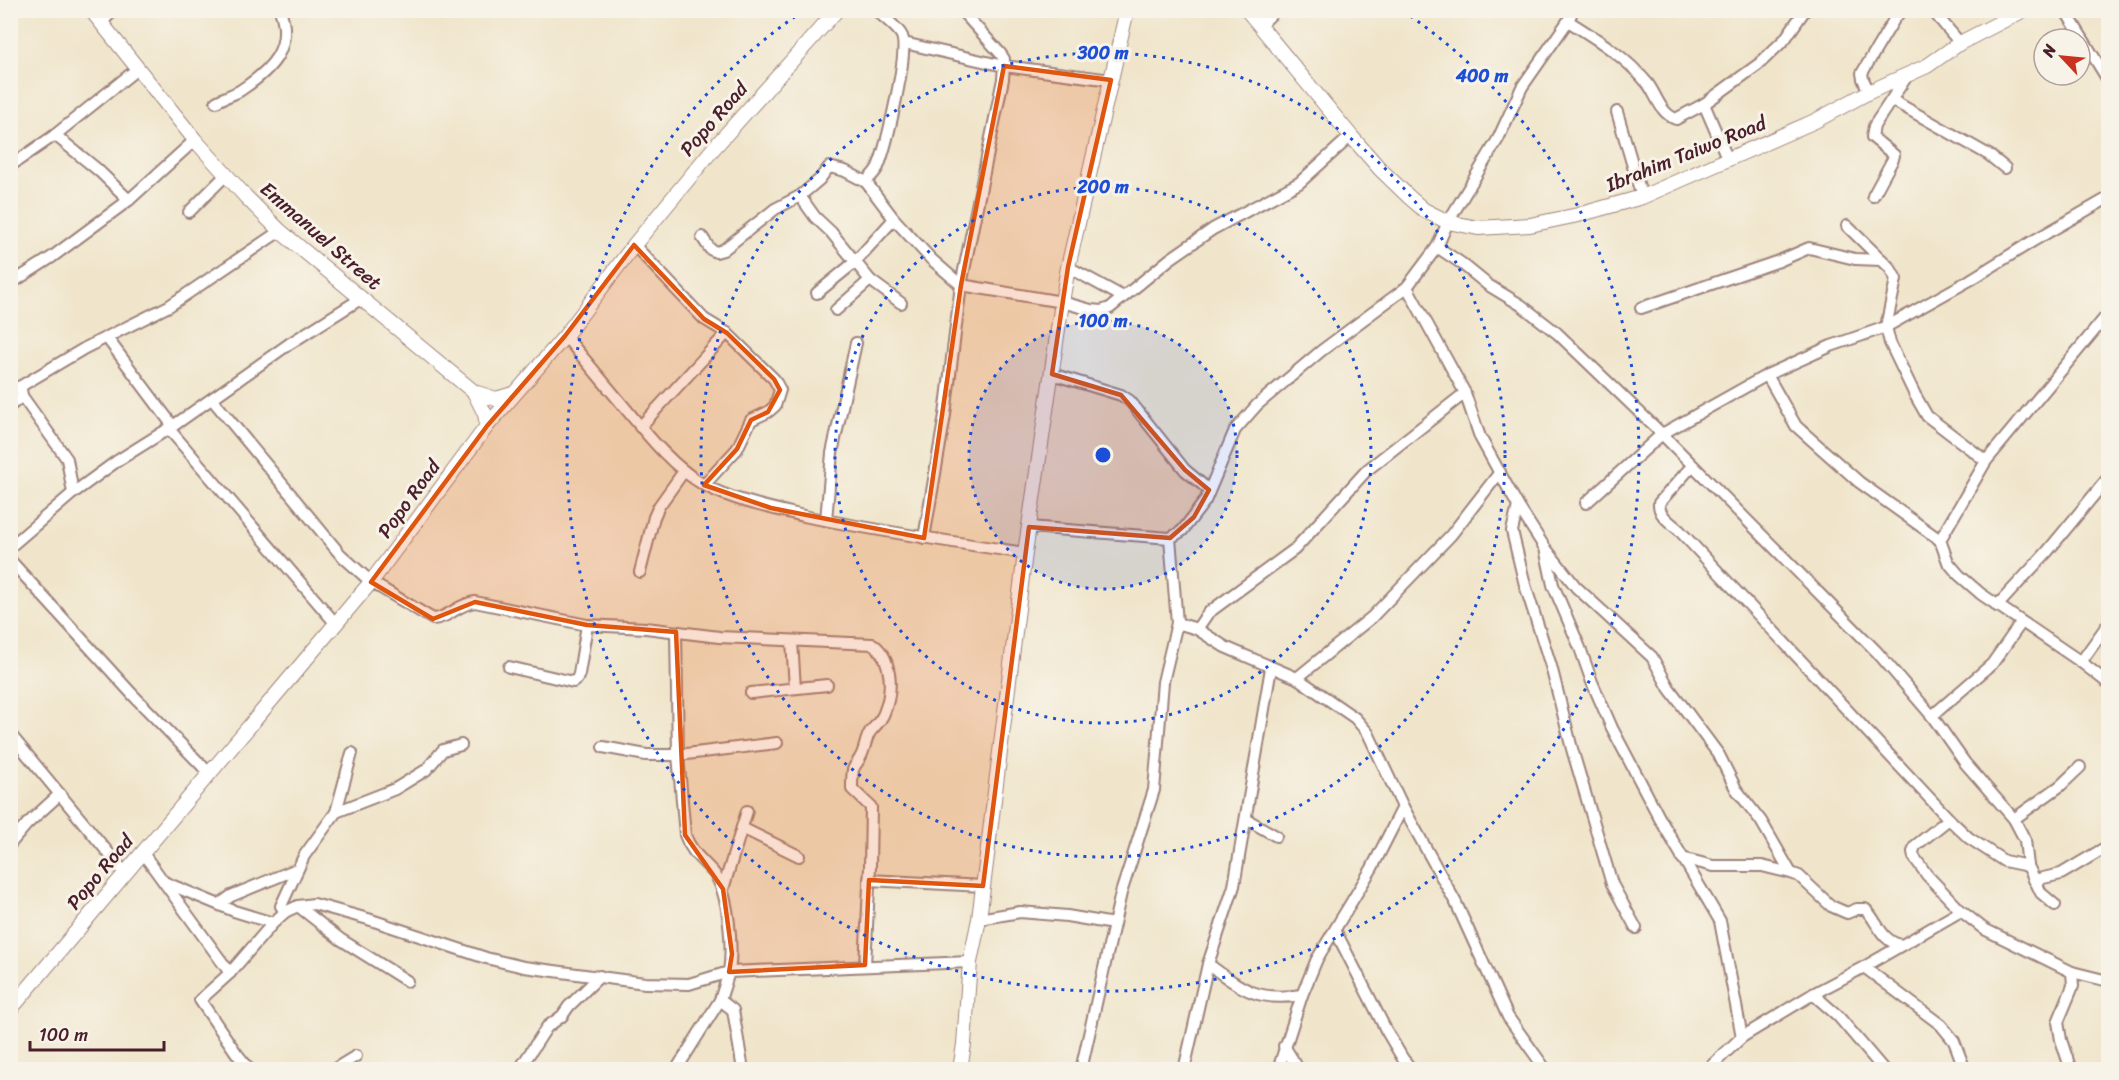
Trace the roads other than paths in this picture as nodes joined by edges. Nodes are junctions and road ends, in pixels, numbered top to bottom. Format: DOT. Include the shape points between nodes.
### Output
graph roads {
  1 [pos="91,10"];
  2 [pos="114,10"];
  3 [pos="280,10"];
  4 [pos="837,10"];
  5 [pos="876,10"];
  6 [pos="961,10"];
  7 [pos="1127,10"];
  8 [pos="1247,10"];
  9 [pos="1276,10"];
  10 [pos="1805,10"];
  11 [pos="1902,10"];
  12 [pos="1932,10"];
  13 [pos="2024,10"];
  14 [pos="2065,10"];
  15 [pos="1571,16"];
  16 [pos="101,23"];
  17 [pos="1260,25"];
  18 [pos="904,43"];
  19 [pos="1960,43"];
  20 [pos="1004,66"];
  21 [pos="137,69"];
  22 [pos="1907,76"];
  23 [pos="1111,80"];
  24 [pos="2109,80"];
  25 [pos="1869,92"];
  26 [pos="1892,100"];
  27 [pos="216,102"];
  28 [pos="1704,104"];
  29 [pos="1617,112"];
  30 [pos="55,135"];
  31 [pos="1351,136"];
  32 [pos="195,140"];
  33 [pos="1728,160"];
  34 [pos="10,166"];
  35 [pos="2005,168"];
  36 [pos="226,175"];
  37 [pos="866,182"];
  38 [pos="800,196"];
  39 [pos="1873,196"];
  40 [pos="1642,197"];
  41 [pos="2109,198"];
  42 [pos="129,200"];
  43 [pos="189,212"];
  44 [pos="894,219"];
  45 [pos="1448,222"];
  46 [pos="1847,226"];
  47 [pos="280,231"];
  48 [pos="702,237"];
  49 [pos="634,245"];
  50 [pos="1437,247"];
  51 [pos="1882,260"];
  52 [pos="855,262"];
  53 [pos="1068,267"];
  54 [pos="870,280"];
  55 [pos="10,284"];
  56 [pos="961,285"];
  57 [pos="1407,287"];
  58 [pos="817,293"];
  59 [pos="1123,297"];
  60 [pos="363,298"];
  61 [pos="1062,302"];
  62 [pos="901,303"];
  63 [pos="1641,308"];
  64 [pos="836,310"];
  65 [pos="2109,314"];
  66 [pos="1886,327"];
  67 [pos="727,333"];
  68 [pos="565,336"];
  69 [pos="107,338"];
  70 [pos="856,342"];
  71 [pos="1052,374"];
  72 [pos="1767,375"];
  73 [pos="18,390"];
  74 [pos="474,392"];
  75 [pos="514,393"];
  76 [pos="1466,393"];
  77 [pos="212,399"];
  78 [pos="10,406"];
  79 [pos="487,426"];
  80 [pos="640,427"];
  81 [pos="171,428"];
  82 [pos="1662,434"];
  83 [pos="1986,460"];
  84 [pos="1692,466"];
  85 [pos="684,471"];
  86 [pos="1500,472"];
  87 [pos="2109,478"];
  88 [pos="704,485"];
  89 [pos="1209,490"];
  90 [pos="73,494"];
  91 [pos="1586,502"];
  92 [pos="1518,506"];
  93 [pos="826,520"];
  94 [pos="1029,527"];
  95 [pos="924,538"];
  96 [pos="1170,538"];
  97 [pos="1940,540"];
  98 [pos="10,547"];
  99 [pos="1545,548"];
  100 [pos="1025,553"];
  101 [pos="10,560"];
  102 [pos="640,572"];
  103 [pos="371,582"];
  104 [pos="1997,606"];
  105 [pos="1178,623"];
  106 [pos="2021,623"];
  107 [pos="336,624"];
  108 [pos="2109,624"];
  109 [pos="587,625"];
  110 [pos="1197,628"];
  111 [pos="676,632"];
  112 [pos="792,640"];
  113 [pos="2081,662"];
  114 [pos="509,667"];
  115 [pos="1271,668"];
  116 [pos="1297,678"];
  117 [pos="2109,683"];
  118 [pos="827,685"];
  119 [pos="795,688"];
  120 [pos="751,693"];
  121 [pos="1932,716"];
  122 [pos="10,734"];
  123 [pos="777,743"];
  124 [pos="461,745"];
  125 [pos="603,747"];
  126 [pos="352,753"];
  127 [pos="678,755"];
  128 [pos="2080,767"];
  129 [pos="210,774"];
  130 [pos="60,794"];
  131 [pos="1403,807"];
  132 [pos="747,811"];
  133 [pos="336,812"];
  134 [pos="1246,819"];
  135 [pos="1949,819"];
  136 [pos="2014,819"];
  137 [pos="742,828"];
  138 [pos="1276,836"];
  139 [pos="10,844"];
  140 [pos="2109,846"];
  141 [pos="142,852"];
  142 [pos="800,856"];
  143 [pos="1682,858"];
  144 [pos="2028,866"];
  145 [pos="297,869"];
  146 [pos="125,873"];
  147 [pos="1791,873"];
  148 [pos="869,880"];
  149 [pos="2034,880"];
  150 [pos="164,882"];
  151 [pos="983,886"];
  152 [pos="723,889"];
  153 [pos="220,904"];
  154 [pos="2055,905"];
  155 [pos="298,906"];
  156 [pos="1961,911"];
  157 [pos="285,912"];
  158 [pos="979,919"];
  159 [pos="273,923"];
  160 [pos="1114,924"];
  161 [pos="1636,928"];
  162 [pos="1335,930"];
  163 [pos="1901,945"];
  164 [pos="970,962"];
  165 [pos="1208,964"];
  166 [pos="865,965"];
  167 [pos="1864,967"];
  168 [pos="729,972"];
  169 [pos="2072,972"];
  170 [pos="230,973"];
  171 [pos="600,976"];
  172 [pos="407,981"];
  173 [pos="2109,981"];
  174 [pos="1812,994"];
  175 [pos="1302,995"];
  176 [pos="720,1000"];
  177 [pos="10,1010"];
  178 [pos="1742,1037"];
  179 [pos="1284,1046"];
  180 [pos="356,1056"];
  181 [pos="250,1070"];
  182 [pos="333,1070"];
  183 [pos="519,1070"];
  184 [pos="676,1070"];
  185 [pos="743,1070"];
  186 [pos="960,1070"];
  187 [pos="1081,1070"];
  188 [pos="1184,1070"];
  189 [pos="1278,1070"];
  190 [pos="1299,1070"];
  191 [pos="1412,1070"];
  192 [pos="1546,1070"];
  193 [pos="1707,1070"];
  194 [pos="1884,1070"];
  195 [pos="1965,1070"];
  196 [pos="2071,1070"];
  1 -- 16 [label="main road, Emmanuel Street"];
  2 -- 16 [label="street"];
  3 -- 27 [label="street" via="284,44 278,58 239,91"];
  4 -- 49 [label="main road, Popo Road"];
  5 -- 18 [label="street" via="900,33"];
  6 -- 20 [label="street" via="1000,53"];
  7 -- 23 [label="main road"];
  8 -- 17 [label="main road, Ibrahim Taiwo Road"];
  9 -- 17 [label="street"];
  10 -- 28 [label="street" via="1785,39 1759,64"];
  11 -- 25 [label="street" via="1862,73"];
  12 -- 19 [label="street"];
  13 -- 19 [label="main road, Ibrahim Taiwo Road"];
  14 -- 24 [label="street"];
  15 -- 28 [label="street" via="1630,65 1670,117 1676,119"];
  15 -- 45 [label="street" via="1521,87 1498,139"];
  16 -- 21 [label="main road, Emmanuel Street"];
  17 -- 31 [label="main road, Ibrahim Taiwo Road"];
  18 -- 20 [label="street"];
  18 -- 37 [label="street" via="885,146 877,169"];
  19 -- 22 [label="main road, Ibrahim Taiwo Road"];
  20 -- 23 [label="street"];
  20 -- 56 [label="street"];
  21 -- 30 [label="street"];
  21 -- 32 [label="main road, Emmanuel Street"];
  22 -- 25 [label="main road, Ibrahim Taiwo Road"];
  22 -- 26 [label="street"];
  23 -- 53 [label="main road"];
  25 -- 33 [label="main road, Ibrahim Taiwo Road"];
  26 -- 35 [label="street"];
  26 -- 39 [label="street" via="1872,134 1894,155"];
  28 -- 33 [label="street"];
  29 -- 40 [label="street"];
  30 -- 34 [label="street"];
  30 -- 42 [label="street"];
  31 -- 45 [label="main road, Ibrahim Taiwo Road" via="1409,197"];
  31 -- 59 [label="street" via="1299,183 1213,230"];
  32 -- 36 [label="main road, Emmanuel Street"];
  32 -- 42 [label="street"];
  33 -- 40 [label="main road, Ibrahim Taiwo Road"];
  36 -- 43 [label="street"];
  36 -- 47 [label="main road, Emmanuel Street"];
  37 -- 38 [label="street" via="829,167"];
  37 -- 44 [label="street"];
  38 -- 48 [label="street" via="763,218 723,250 713,251"];
  38 -- 52 [label="street"];
  40 -- 45 [label="main road, Ibrahim Taiwo Road" via="1530,225 1478,228"];
  41 -- 66 [label="street"];
  42 -- 55 [label="street"];
  44 -- 52 [label="street"];
  44 -- 56 [label="street"];
  45 -- 50 [label="street"];
  46 -- 51 [label="street"];
  47 -- 60 [label="main road, Emmanuel Street"];
  47 -- 69 [label="street" via="169,306"];
  49 -- 67 [label="street" via="704,319"];
  49 -- 68 [label="main road, Popo Road"];
  50 -- 57 [label="street"];
  50 -- 82 [label="street" via="1557,333"];
  51 -- 63 [label="street" via="1855,259 1809,248"];
  51 -- 66 [label="street" via="1896,279"];
  52 -- 54 [label="street"];
  52 -- 58 [label="street"];
  53 -- 59 [label="street"];
  53 -- 61 [label="main road"];
  54 -- 62 [label="street"];
  54 -- 64 [label="street"];
  56 -- 61 [label="street"];
  56 -- 95 [label="street"];
  57 -- 76 [label="street"];
  57 -- 89 [label="street" via="1257,405 1235,430"];
  59 -- 61 [label="street" via="1101,311"];
  60 -- 74 [label="main road, Emmanuel Street"];
  60 -- 77 [label="street"];
  61 -- 71 [label="main road"];
  65 -- 83 [label="street"];
  66 -- 72 [label="street"];
  66 -- 83 [label="street" via="1890,343 1927,416"];
  67 -- 80 [label="street"];
  67 -- 88 [label="street" via="774,379 780,390 775,406 751,420 736,449"];
  68 -- 75 [label="main road, Popo Road"];
  68 -- 80 [label="street"];
  69 -- 73 [label="street"];
  69 -- 81 [label="street"];
  70 -- 93 [label="street" via="832,453"];
  71 -- 89 [label="street" via="1130,401 1185,470"];
  71 -- 94 [label="main road"];
  72 -- 82 [label="street"];
  72 -- 97 [label="street" via="1796,426 1859,482"];
  73 -- 78 [label="street"];
  73 -- 90 [label="street" via="67,459"];
  74 -- 75 [label="main road" via="496,399"];
  74 -- 79 [label="main road, Emmanuel Street"];
  75 -- 79 [label="main road, Popo Road"];
  76 -- 86 [label="street" via="1480,437"];
  76 -- 110 [label="street" via="1367,470 1295,549 1208,613"];
  77 -- 81 [label="street"];
  77 -- 103 [label="street" via="340,554"];
  79 -- 103 [label="main road, Popo Road"];
  80 -- 85 [label="street"];
  81 -- 90 [label="street"];
  81 -- 107 [label="street"];
  82 -- 84 [label="street"];
  82 -- 91 [label="street"];
  83 -- 97 [label="street"];
  84 -- 121 [label="street" via="1877,652"];
  84 -- 135 [label="street" via="1659,503 1662,515"];
  85 -- 88 [label="street"];
  85 -- 102 [label="street" via="654,517"];
  86 -- 92 [label="street"];
  86 -- 116 [label="street" via="1451,535 1372,617"];
  87 -- 104 [label="street"];
  88 -- 93 [label="street" via="729,496"];
  89 -- 96 [label="street" via="1194,517"];
  90 -- 98 [label="street"];
  92 -- 99 [label="street"];
  92 -- 161 [label="street" via="1512,531 1525,585 1612,884"];
  93 -- 95 [label="street"];
  94 -- 96 [label="street"];
  94 -- 100 [label="main road"];
  95 -- 100 [label="street"];
  96 -- 105 [label="street"];
  97 -- 104 [label="street" via="1948,562 1959,575"];
  99 -- 143 [label="street" via="1552,585 1612,728"];
  99 -- 147 [label="street" via="1576,587 1652,657 1669,688 1719,755 1736,789 1761,821"];
  100 -- 151 [label="main road"];
  101 -- 129 [label="street"];
  103 -- 107 [label="main road, Popo Road"];
  103 -- 109 [label="street" via="433,619 463,603 475,602"];
  104 -- 106 [label="street"];
  105 -- 110 [label="street"];
  105 -- 160 [label="street" via="1163,682 1154,790"];
  106 -- 113 [label="street"];
  106 -- 121 [label="street" via="1992,664"];
  107 -- 129 [label="main road, Popo Road"];
  108 -- 113 [label="street"];
  109 -- 111 [label="street"];
  109 -- 114 [label="street" via="579,674 573,682"];
  110 -- 115 [label="street" via="1225,647"];
  111 -- 112 [label="street"];
  111 -- 127 [label="street"];
  112 -- 119 [label="street"];
  112 -- 148 [label="street" via="873,644 885,658 888,701 883,716 868,734 862,756 853,769 852,782 852,789 871,807"];
  113 -- 117 [label="street"];
  115 -- 116 [label="street"];
  115 -- 134 [label="street"];
  116 -- 131 [label="street" via="1355,718 1368,733"];
  118 -- 119 [label="street"];
  119 -- 120 [label="street"];
  121 -- 136 [label="street" via="1965,763"];
  122 -- 130 [label="street"];
  123 -- 127 [label="street"];
  124 -- 133 [label="street" via="443,750 426,770 395,789"];
  125 -- 127 [label="street" via="646,755"];
  126 -- 133 [label="street"];
  127 -- 152 [label="street" via="685,835 690,848"];
  128 -- 136 [label="street"];
  129 -- 141 [label="main road, Popo Road"];
  130 -- 139 [label="street"];
  130 -- 146 [label="street"];
  131 -- 162 [label="street"];
  131 -- 192 [label="street" via="1456,903 1508,1017"];
  132 -- 137 [label="street"];
  133 -- 145 [label="street"];
  134 -- 138 [label="street"];
  134 -- 165 [label="street" via="1234,886"];
  135 -- 144 [label="street" via="2004,861"];
  135 -- 156 [label="street" via="1912,852"];
  136 -- 144 [label="street" via="2025,840"];
  137 -- 142 [label="street"];
  137 -- 152 [label="street"];
  140 -- 149 [label="street" via="2061,874"];
  141 -- 146 [label="main road, Popo Road"];
  141 -- 150 [label="street"];
  143 -- 147 [label="street" via="1713,866 1762,866"];
  143 -- 178 [label="street" via="1720,921"];
  144 -- 149 [label="street"];
  145 -- 153 [label="street"];
  145 -- 157 [label="street" via="281,906"];
  146 -- 177 [label="main road, Popo Road"];
  147 -- 163 [label="street" via="1831,906 1847,913 1865,909 1883,934"];
  148 -- 151 [label="street"];
  148 -- 166 [label="street"];
  149 -- 154 [label="street" via="2041,893"];
  150 -- 153 [label="street"];
  150 -- 170 [label="street"];
  151 -- 158 [label="main road"];
  152 -- 168 [label="street" via="732,954"];
  153 -- 159 [label="street"];
  155 -- 157 [label="street"];
  155 -- 171 [label="street" via="314,904 524,967"];
  155 -- 172 [label="street" via="340,939"];
  156 -- 163 [label="street"];
  156 -- 169 [label="street" via="1984,929"];
  157 -- 159 [label="street"];
  158 -- 160 [label="street" via="1020,912"];
  158 -- 164 [label="main road"];
  159 -- 170 [label="street"];
  160 -- 187 [label="street"];
  162 -- 175 [label="street"];
  162 -- 191 [label="street" via="1386,1030"];
  163 -- 167 [label="street"];
  164 -- 166 [label="street"];
  164 -- 186 [label="main road"];
  165 -- 175 [label="street" via="1241,988 1260,995"];
  165 -- 188 [label="street"];
  166 -- 168 [label="street"];
  167 -- 174 [label="street"];
  167 -- 195 [label="street" via="1941,1025 1954,1041"];
  168 -- 171 [label="street" via="688,984"];
  168 -- 176 [label="street"];
  169 -- 173 [label="street"];
  169 -- 196 [label="street" via="2073,986 2058,1022"];
  170 -- 181 [label="street" via="200,1000"];
  171 -- 183 [label="street" via="547,1027"];
  174 -- 178 [label="street"];
  174 -- 194 [label="street" via="1845,1023"];
  175 -- 179 [label="street"];
  176 -- 184 [label="street"];
  176 -- 185 [label="street" via="733,1010"];
  178 -- 193 [label="street"];
  179 -- 189 [label="street"];
  179 -- 190 [label="street"];
  180 -- 182 [label="street"];
}
